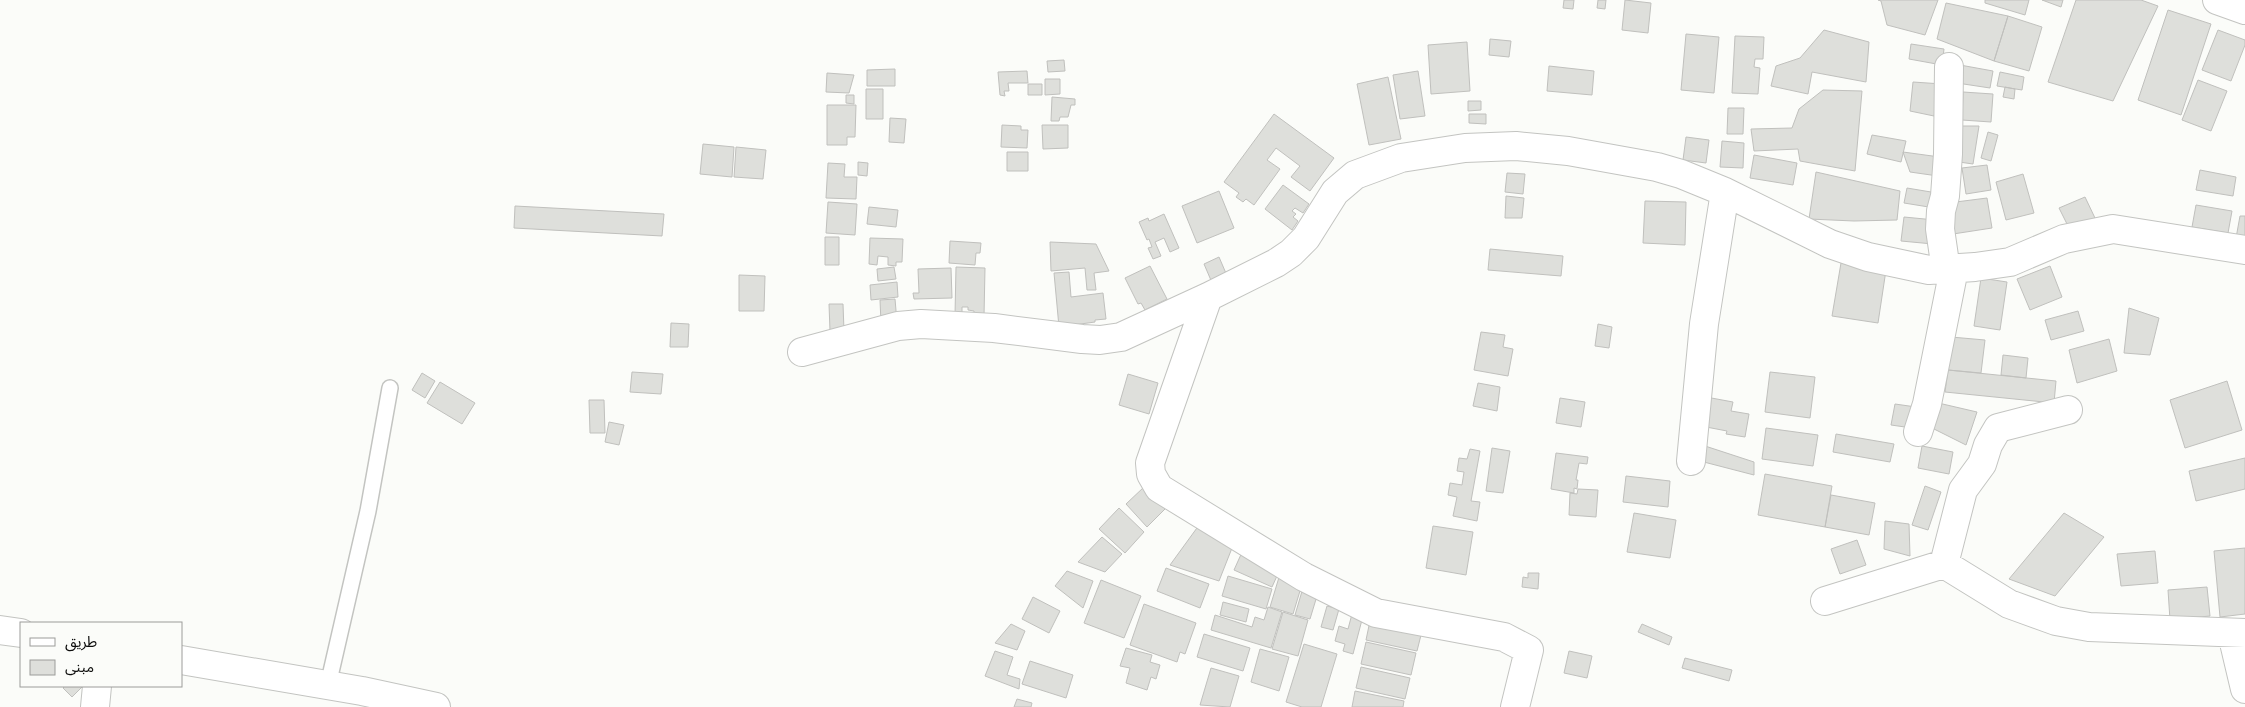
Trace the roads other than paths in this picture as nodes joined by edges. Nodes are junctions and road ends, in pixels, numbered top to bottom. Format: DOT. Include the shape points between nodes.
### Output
graph roads {
  1 [pos="2217,0"];
  2 [pos="2245,10"];
  3 [pos="1949,67"];
  4 [pos="1725,192"];
  5 [pos="2245,250"];
  6 [pos="1950,269"];
  7 [pos="1208,297"];
  8 [pos="802,352"];
  9 [pos="390,388"];
  10 [pos="2068,410"];
  11 [pos="1918,432"];
  12 [pos="1691,461"];
  13 [pos="1944,564"];
  14 [pos="1825,600"];
  15 [pos="0,630"];
  16 [pos="20,633"];
  17 [pos="2238,634"];
  18 [pos="182,660"];
  19 [pos="328,685"];
  20 [pos="97,687"];
  21 [pos="2245,689"];
  22 [pos="95,707"];
  23 [pos="436,707"];
  24 [pos="1515,707"];
  1 -- 2 [label="street"];
  3 -- 6 [label="street" via="1948,154 1940,228"];
  4 -- 6 [label="street" via="1830,244 1868,257 1929,270"];
  4 -- 7 [label="street" via="1657,167 1568,151 1516,146 1465,148 1401,158 1355,175 1335,192 1306,238 1291,253"];
  4 -- 12 [label="street" via="1704,324"];
  5 -- 6 [label="street" via="2113,229 2064,239 2010,262"];
  6 -- 11 [label="street" via="1945,321"];
  7 -- 8 [label="street" via="1121,337 1100,340 950,324 921,324 898,326"];
  7 -- 24 [label="street" via="1150,464 1154,482 1166,493 1304,577 1376,613 1504,637 1529,650"];
  9 -- 19 [label="lane" via="368,512"];
  10 -- 13 [label="street" via="1998,428 1982,464 1963,490"];
  13 -- 14 [label="street"];
  13 -- 17 [label="street" via="2009,604 2056,621 2089,627"];
  15 -- 16 [label="street"];
  17 -- 21 [label="street"];
  18 -- 19 [label="street"];
  19 -- 23 [label="street"];
  20 -- 22 [label="street"];
}
